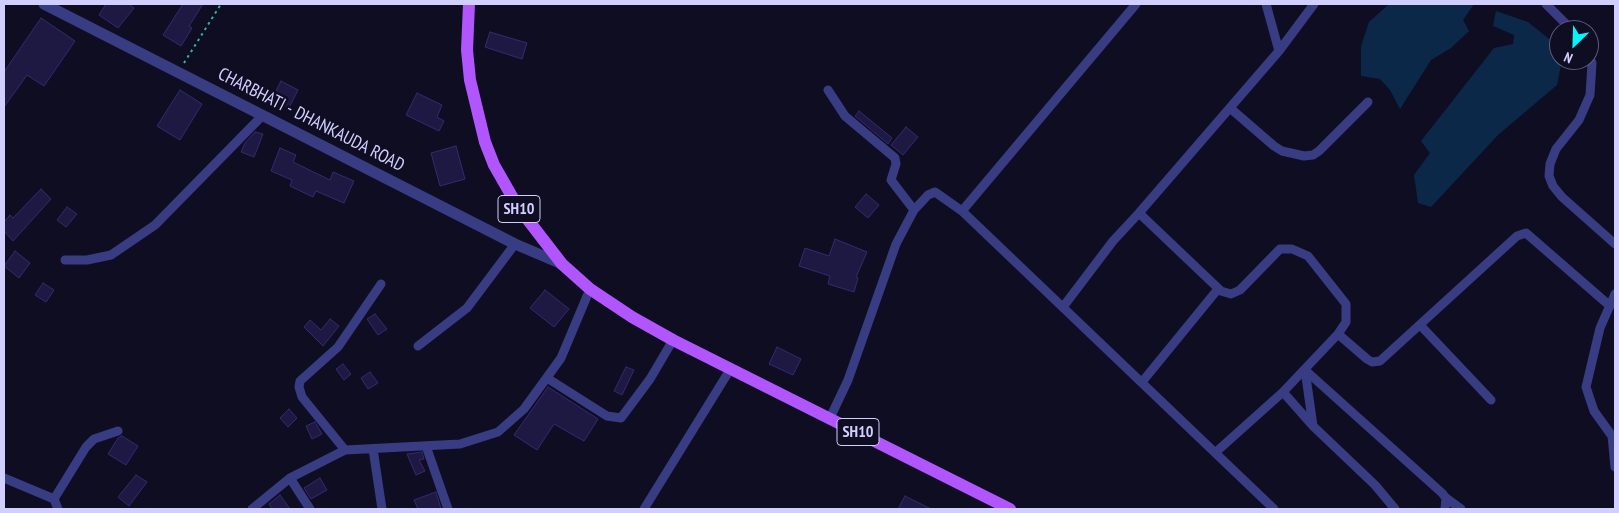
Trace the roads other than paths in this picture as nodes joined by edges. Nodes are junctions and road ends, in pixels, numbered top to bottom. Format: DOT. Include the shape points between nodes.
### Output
graph roads {
  1 [pos="44,4"];
  2 [pos="469,4"];
  3 [pos="1136,4"];
  4 [pos="1266,4"];
  5 [pos="1314,4"];
  6 [pos="1546,4"];
  7 [pos="1562,20"];
  8 [pos="1279,51"];
  9 [pos="1592,70"];
  10 [pos="828,90"];
  11 [pos="1368,102"];
  12 [pos="1230,108"];
  13 [pos="263,115"];
  14 [pos="914,210"];
  15 [pos="962,211"];
  16 [pos="1139,213"];
  17 [pos="514,244"];
  18 [pos="1615,244"];
  19 [pos="65,260"];
  20 [pos="562,264"];
  21 [pos="381,284"];
  22 [pos="590,289"];
  23 [pos="1218,289"];
  24 [pos="1615,294"];
  25 [pos="1610,306"];
  26 [pos="1063,307"];
  27 [pos="1421,326"];
  28 [pos="1338,334"];
  29 [pos="677,342"];
  30 [pos="418,346"];
  31 [pos="731,368"];
  32 [pos="1305,370"];
  33 [pos="547,378"];
  34 [pos="1142,382"];
  35 [pos="1283,392"];
  36 [pos="1492,400"];
  37 [pos="830,418"];
  38 [pos="1313,426"];
  39 [pos="118,432"];
  40 [pos="426,446"];
  41 [pos="373,449"];
  42 [pos="345,450"];
  43 [pos="1216,452"];
  44 [pos="1615,467"];
  45 [pos="4,478"];
  46 [pos="290,478"];
  47 [pos="1446,498"];
  48 [pos="54,499"];
  49 [pos="58,509"];
  50 [pos="252,509"];
  51 [pos="310,509"];
  52 [pos="382,509"];
  53 [pos="448,509"];
  54 [pos="644,509"];
  55 [pos="1010,509"];
  56 [pos="1274,509"];
  57 [pos="1395,509"];
  58 [pos="1445,509"];
  59 [pos="1460,509"];
  1 -- 13 [label="street, CHARBHATI - DHANKAUDA ROAD"];
  2 -- 20 [label="main road, SH10" via="467,50 470,80 494,165 518,207"];
  3 -- 15 [label="street"];
  4 -- 8 [label="street"];
  5 -- 8 [label="street"];
  6 -- 7 [label="street"];
  8 -- 12 [label="street"];
  9 -- 18 [label="street" via="1590,95 1579,120 1556,149 1549,176 1562,198"];
  10 -- 14 [label="street" via="845,116 895,158 891,180"];
  11 -- 12 [label="street" via="1319,151 1304,156 1274,146"];
  12 -- 16 [label="street"];
  13 -- 17 [label="street, CHARBHATI - DHANKAUDA ROAD"];
  13 -- 19 [label="street" via="155,225 111,255"];
  14 -- 15 [label="street" via="935,192"];
  14 -- 37 [label="street" via="896,244 848,380"];
  15 -- 26 [label="street"];
  16 -- 23 [label="street"];
  16 -- 26 [label="street" via="1113,241"];
  17 -- 20 [label="street, CHARBHATI - DHANKAUDA ROAD"];
  17 -- 30 [label="street" via="467,308"];
  20 -- 22 [label="main road, SH10"];
  21 -- 42 [label="street" via="338,347 300,381 302,397"];
  22 -- 29 [label="main road, SH10"];
  22 -- 33 [label="street" via="561,358"];
  23 -- 28 [label="street" via="1231,294 1240,290 1280,249 1301,252 1308,256 1346,304 1346,322"];
  23 -- 34 [label="street"];
  24 -- 25 [label="street"];
  25 -- 27 [label="street" via="1526,233 1517,236"];
  25 -- 44 [label="street" via="1600,328 1586,387 1594,411 1612,436"];
  26 -- 34 [label="street"];
  27 -- 28 [label="street" via="1380,361 1372,362"];
  27 -- 36 [label="street"];
  28 -- 32 [label="street"];
  29 -- 31 [label="main road, SH10"];
  29 -- 33 [label="street" via="621,418 607,416"];
  31 -- 37 [label="main road, SH10"];
  31 -- 54 [label="street"];
  32 -- 35 [label="street"];
  32 -- 38 [label="street"];
  32 -- 47 [label="street"];
  33 -- 40 [label="street" via="524,409 498,432 460,444"];
  34 -- 43 [label="street"];
  35 -- 38 [label="street"];
  35 -- 43 [label="street"];
  37 -- 55 [label="main road, SH10"];
  38 -- 57 [label="street" via="1375,485"];
  39 -- 48 [label="street" via="94,439 86,447"];
  40 -- 41 [label="street"];
  40 -- 53 [label="street"];
  41 -- 42 [label="street"];
  41 -- 52 [label="street"];
  42 -- 46 [label="street"];
  43 -- 56 [label="street"];
  45 -- 48 [label="street"];
  46 -- 50 [label="street"];
  46 -- 51 [label="street"];
  47 -- 58 [label="street"];
  47 -- 59 [label="street"];
  48 -- 49 [label="street"];
}
